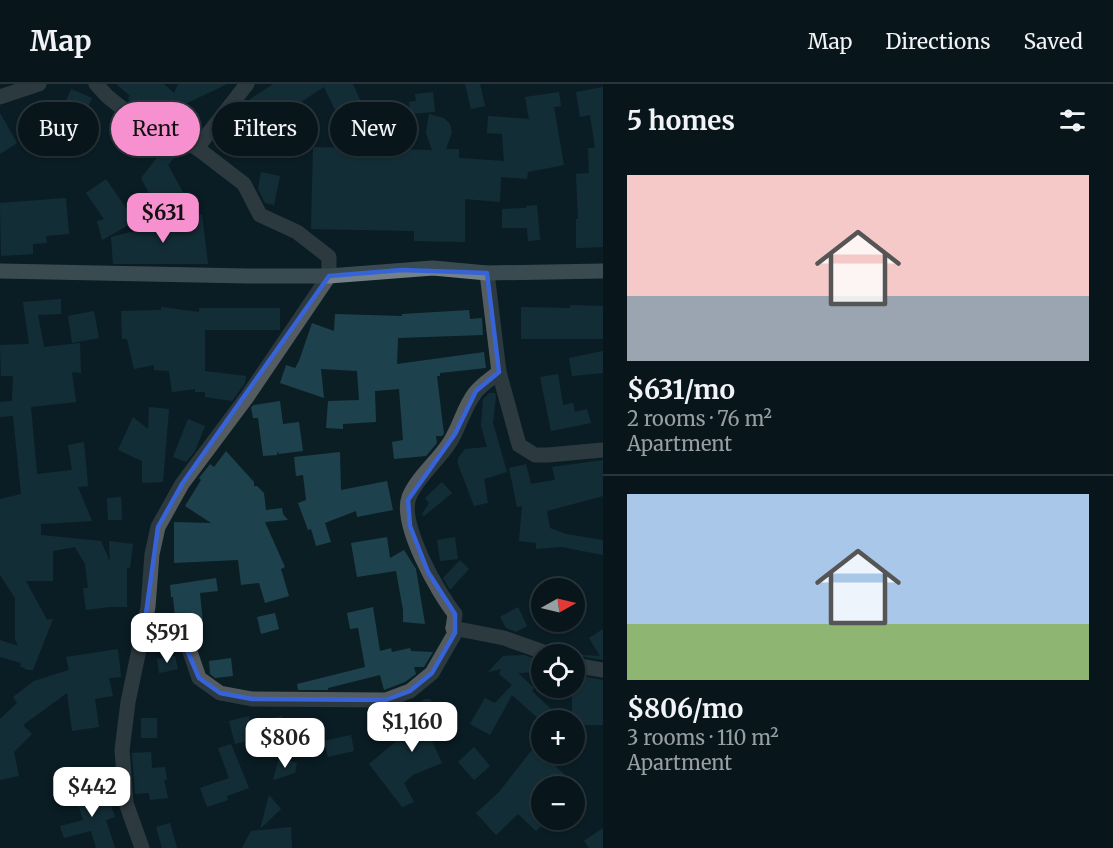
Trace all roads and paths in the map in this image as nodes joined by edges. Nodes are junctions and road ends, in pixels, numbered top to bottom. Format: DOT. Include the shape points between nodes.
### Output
graph roads {
  1 [pos="39,84"];
  2 [pos="96,84"];
  3 [pos="247,84"];
  4 [pos="0,97"];
  5 [pos="114,102"];
  6 [pos="200,144"];
  7 [pos="200,150"];
  8 [pos="402,270"];
  9 [pos="603,270"];
  10 [pos="0,271"];
  11 [pos="95,273"];
  12 [pos="487,273"];
  13 [pos="329,276"];
  14 [pos="500,372"];
  15 [pos="603,450"];
  16 [pos="145,621"];
  17 [pos="453,628"];
  18 [pos="531,648"];
  19 [pos="585,667"];
  20 [pos="603,670"];
  21 [pos="136,846"];
  1 -- 4 [label="street"];
  2 -- 5 [label="street"];
  3 -- 6 [label="street"];
  7 -- 13 [label="street" via="244,184 260,215 297,232 329,257"];
  8 -- 9 [label="street"];
  8 -- 11 [label="street"];
  8 -- 12 [label="main road" via="433,268"];
  8 -- 13 [label="main road"];
  9 -- 12 [label="main road"];
  10 -- 11 [label="main road"];
  11 -- 13 [label="main road"];
  12 -- 14 [label="street"];
  13 -- 16 [label="street" via="182,484 158,527"];
  14 -- 15 [label="street" via="519,445 535,455"];
  14 -- 17 [label="street" via="476,391 455,434 416,483 408,500 410,526 428,572 455,614"];
  16 -- 17 [label="street" via="178,629 186,640 199,678 220,693 252,699 387,700 410,691 432,673 455,633"];
  16 -- 21 [label="street" via="122,750 126,803"];
  17 -- 18 [label="street"];
  19 -- 20 [label="street"];
}
